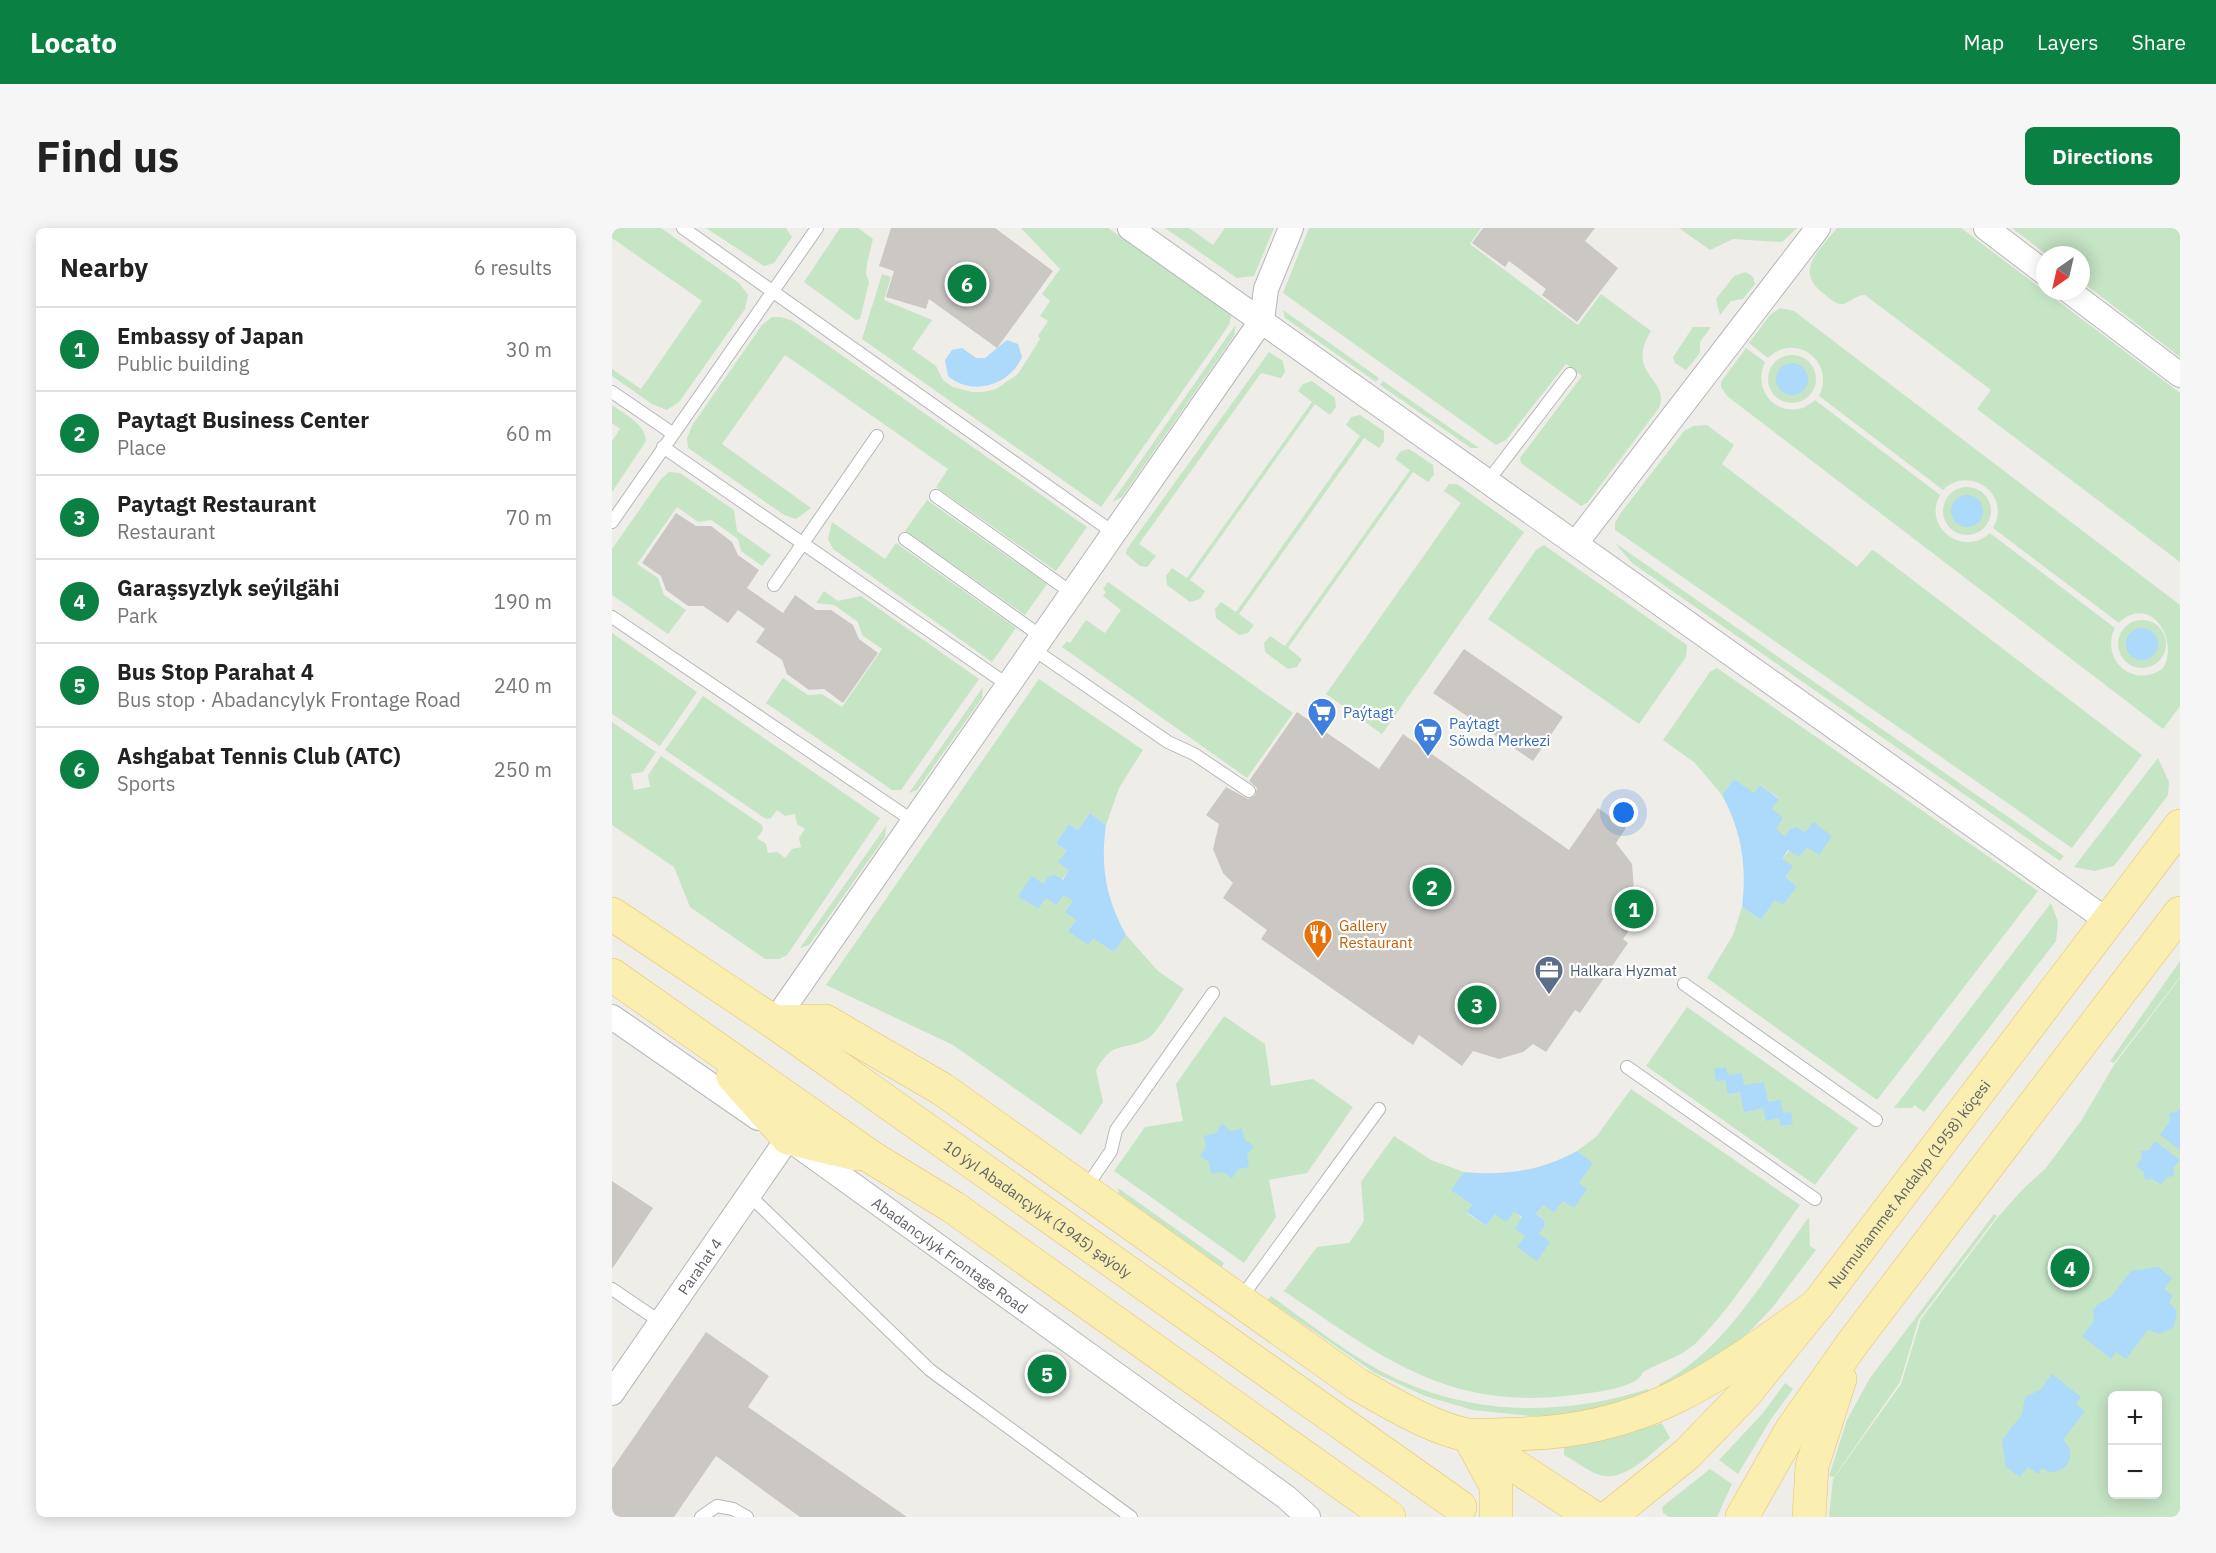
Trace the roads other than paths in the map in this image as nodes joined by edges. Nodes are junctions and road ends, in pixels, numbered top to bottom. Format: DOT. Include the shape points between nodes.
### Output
graph roads {
  1 [pos="683,228"];
  2 [pos="818,228"];
  3 [pos="1130,228"];
  4 [pos="1291,228"];
  5 [pos="1818,228"];
  6 [pos="1986,228"];
  7 [pos="2036,266"];
  8 [pos="774,290"];
  9 [pos="2081,300"];
  10 [pos="1262,320"];
  11 [pos="1570,374"];
  12 [pos="2180,375"];
  13 [pos="612,392"];
  14 [pos="672,434"];
  15 [pos="878,436"];
  16 [pos="663,447"];
  17 [pos="1488,481"];
  18 [pos="936,496"];
  19 [pos="612,522"];
  20 [pos="1114,533"];
  21 [pos="905,539"];
  22 [pos="1576,543"];
  23 [pos="803,544"];
  24 [pos="774,585"];
  25 [pos="1072,593"];
  26 [pos="612,617"];
  27 [pos="1038,643"];
  28 [pos="1008,685"];
  29 [pos="1249,791"];
  30 [pos="914,821"];
  31 [pos="2180,826"];
  32 [pos="2180,913"];
  33 [pos="612,914"];
  34 [pos="2108,921"];
  35 [pos="612,975"];
  36 [pos="1684,984"];
  37 [pos="1213,993"];
  38 [pos="612,1017"];
  39 [pos="774,1022"];
  40 [pos="701,1038"];
  41 [pos="1627,1067"];
  42 [pos="1379,1109"];
  43 [pos="1876,1119"];
  44 [pos="788,1138"];
  45 [pos="871,1158"];
  46 [pos="1084,1190"];
  47 [pos="749,1195"];
  48 [pos="1815,1199"];
  49 [pos="612,1289"];
  50 [pos="1239,1302"];
  51 [pos="1817,1305"];
  52 [pos="662,1323"];
  53 [pos="1852,1344"];
  54 [pos="612,1393"];
  55 [pos="1468,1435"];
  56 [pos="1460,1507"];
  57 [pos="700,1517"];
  58 [pos="747,1517"];
  59 [pos="1131,1517"];
  60 [pos="1308,1517"];
  61 [pos="1389,1517"];
  62 [pos="1496,1517"];
  63 [pos="1593,1517"];
  64 [pos="1609,1517"];
  65 [pos="1742,1517"];
  66 [pos="1809,1517"];
  1 -- 8 [label="lane"];
  2 -- 8 [label="lane"];
  3 -- 10 [label="street"];
  4 -- 10 [label="street" via="1266,288"];
  5 -- 22 [label="street"];
  6 -- 7 [label="street"];
  8 -- 14 [label="lane"];
  8 -- 20 [label="lane"];
  9 -- 12 [label="street"];
  10 -- 17 [label="street"];
  10 -- 20 [label="street"];
  11 -- 17 [label="lane"];
  13 -- 14 [label="lane"];
  14 -- 16 [label="lane"];
  15 -- 23 [label="lane"];
  16 -- 19 [label="lane"];
  16 -- 23 [label="lane"];
  17 -- 22 [label="street"];
  18 -- 25 [label="lane"];
  20 -- 25 [label="street"];
  21 -- 27 [label="lane"];
  22 -- 34 [label="street"];
  23 -- 24 [label="lane"];
  23 -- 28 [label="lane"];
  25 -- 27 [label="street"];
  26 -- 30 [label="lane"];
  27 -- 28 [label="street"];
  27 -- 29 [label="lane" via="1168,742 1194,754"];
  28 -- 30 [label="street"];
  30 -- 39 [label="street"];
  31 -- 34 [label="main road, Nurmuhammet Andalyp (1958) köçesi"];
  32 -- 53 [label="main road"];
  33 -- 39 [label="main road, 10 ýyl Abadançylyk (1945) şaýoly"];
  34 -- 51 [label="main road, Nurmuhammet Andalyp (1958) köçesi"];
  35 -- 40 [label="main road"];
  36 -- 43 [label="lane"];
  37 -- 46 [label="lane" via="1116,1131 1111,1151"];
  38 -- 44 [label="street, Abadancylyk Frontage Road"];
  39 -- 46 [label="main road" via="825,1021 942,1089"];
  39 -- 56 [label="main road, 10 ýyl Abadançylyk (1945) şaýoly"];
  40 -- 44 [label="main road"];
  40 -- 45 [label="main road"];
  41 -- 48 [label="lane"];
  42 -- 50 [label="lane"];
  44 -- 45 [label="main road"];
  44 -- 47 [label="street, Parahat 4"];
  44 -- 60 [label="street, Abadancylyk Frontage Road" via="1286,1497"];
  45 -- 61 [label="main road" via="953,1207"];
  46 -- 50 [label="main road"];
  47 -- 52 [label="street, Parahat 4"];
  47 -- 59 [label="lane" via="930,1370"];
  49 -- 52 [label="lane"];
  50 -- 55 [label="main road" via="1357,1384 1402,1409"];
  51 -- 55 [label="main road" via="1691,1392 1637,1414 1563,1432"];
  51 -- 64 [label="main road, Nurmuhammet Andalyp (1958) köçesi" via="1743,1395 1687,1454"];
  52 -- 54 [label="street, Parahat 4"];
  53 -- 65 [label="main road" via="1792,1429"];
  53 -- 66 [label="main road" via="1812,1466"];
  55 -- 62 [label="main road" via="1496,1486"];
  55 -- 63 [label="main road"];
  57 -- 58 [label="lane" via="717,1506"];
}
